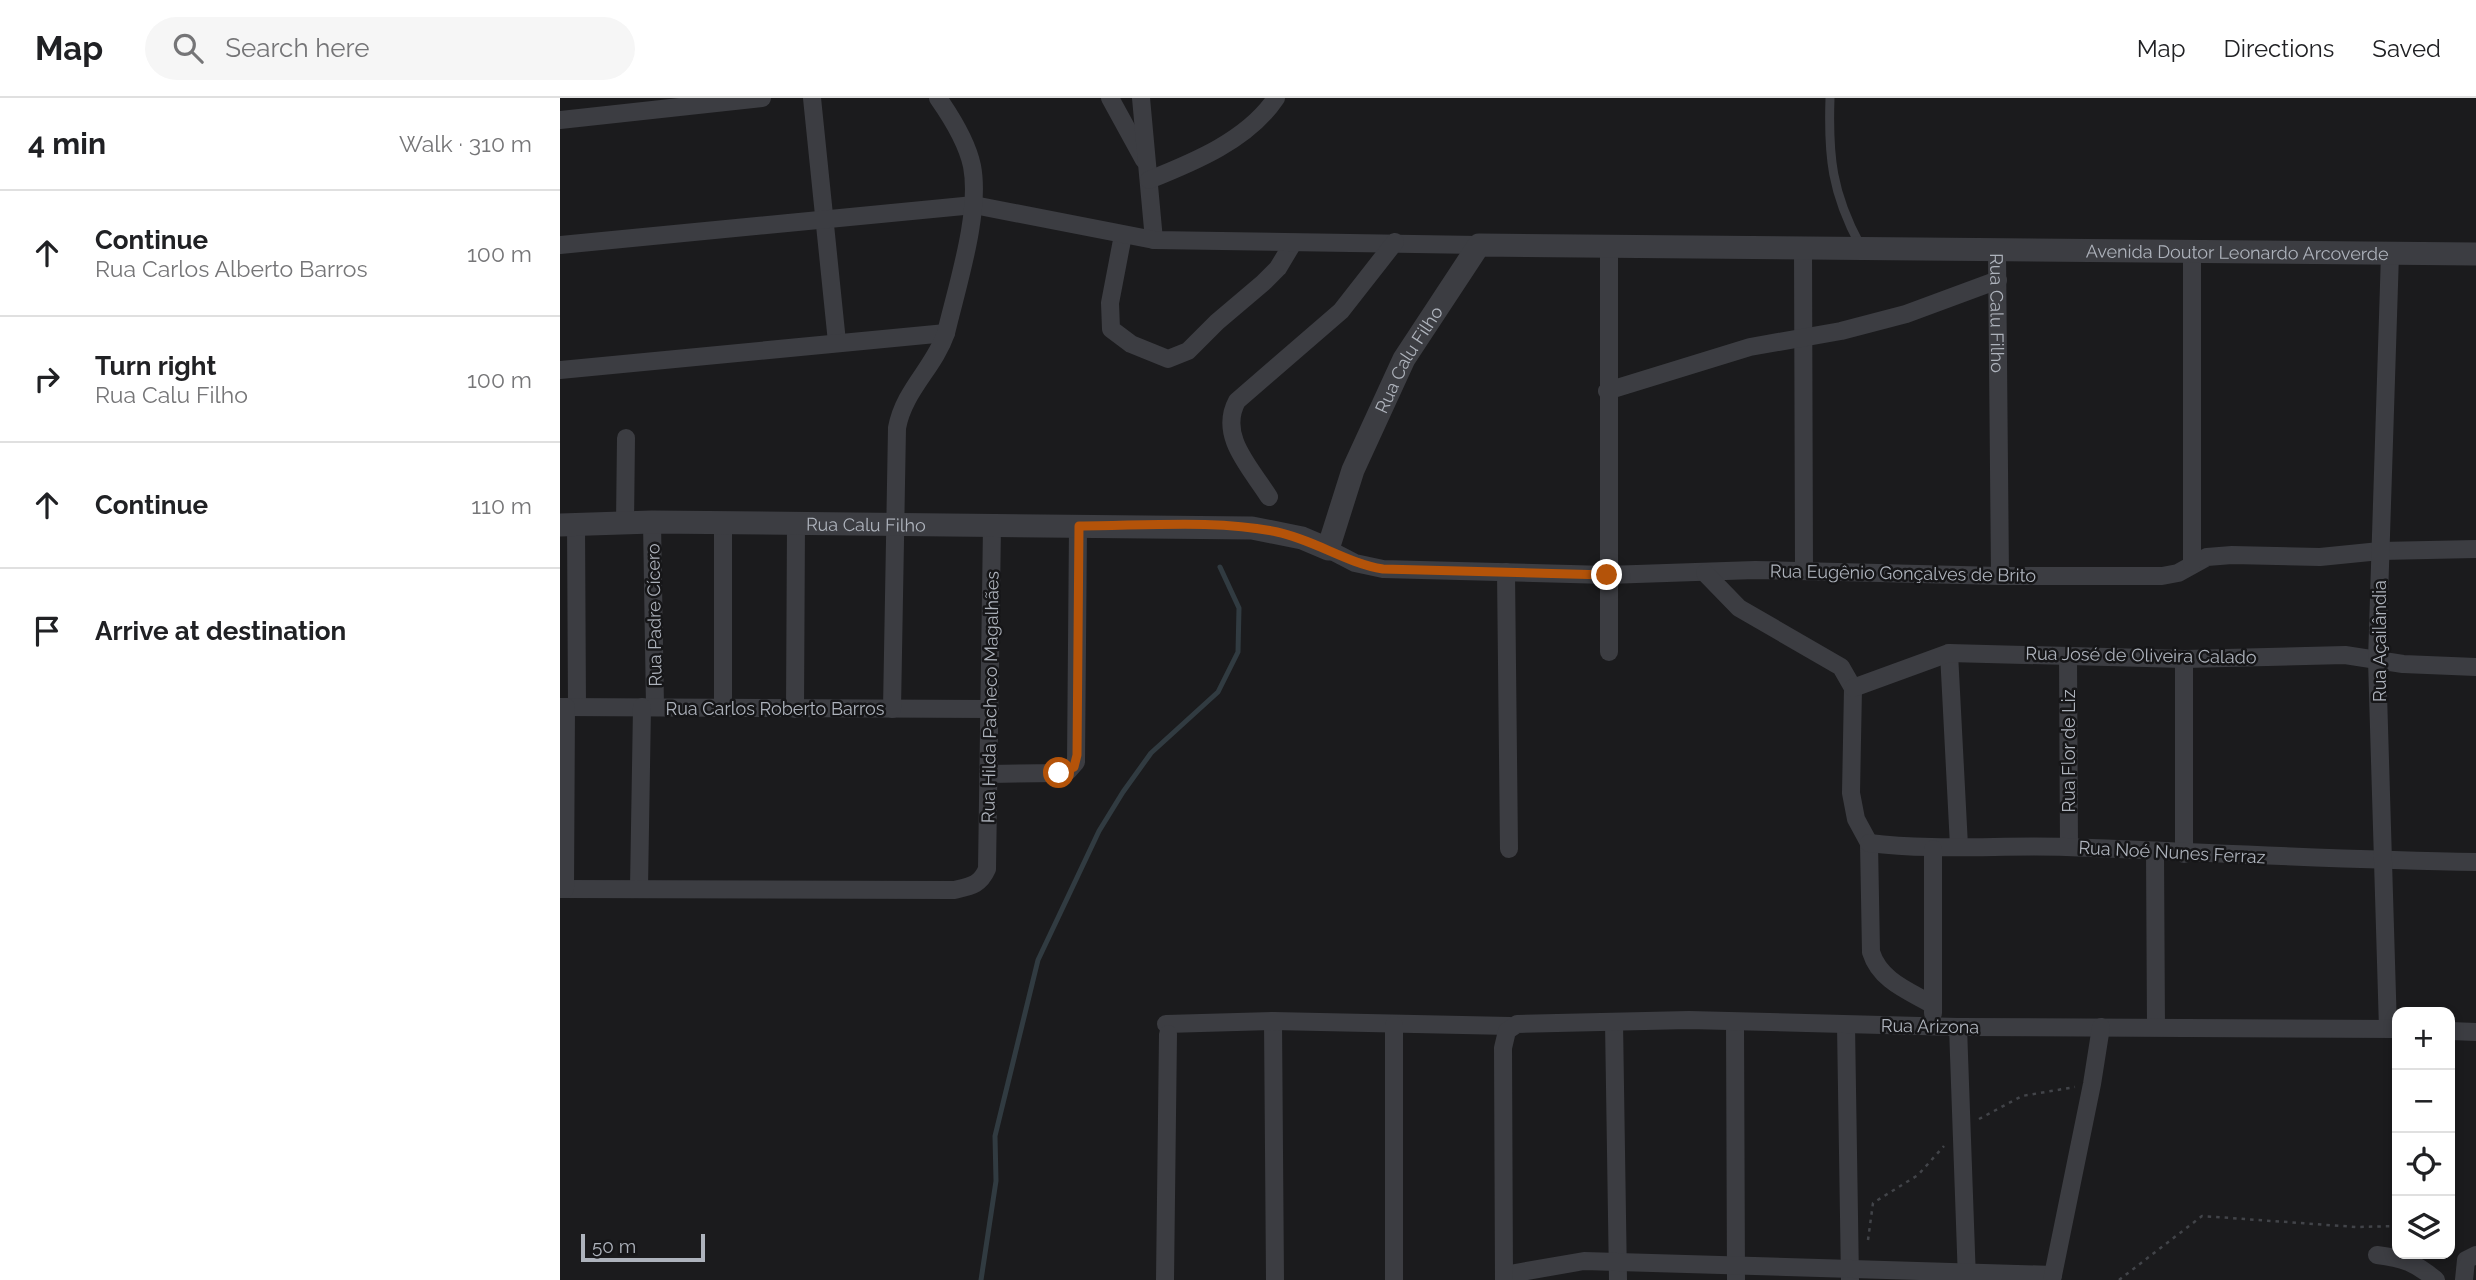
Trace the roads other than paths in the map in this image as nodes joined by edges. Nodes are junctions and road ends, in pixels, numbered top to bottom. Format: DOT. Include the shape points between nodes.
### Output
graph roads {
  1 [pos="762,98"];
  2 [pos="812,98"];
  3 [pos="938,98"];
  4 [pos="1110,98"];
  5 [pos="1141,98"];
  6 [pos="1276,98"];
  7 [pos="1830,98"];
  8 [pos="560,120"];
  9 [pos="1148,173"];
  10 [pos="974,205"];
  11 [pos="824,218"];
  12 [pos="1123,235"];
  13 [pos="1154,240"];
  14 [pos="1395,242"];
  15 [pos="1293,243"];
  16 [pos="560,245"];
  17 [pos="1479,245"];
  18 [pos="1803,248"];
  19 [pos="1609,249"];
  20 [pos="1863,250"];
  21 [pos="2192,251"];
  22 [pos="1997,252"];
  23 [pos="2390,254"];
  24 [pos="2476,254"];
  25 [pos="1998,280"];
  26 [pos="946,333"];
  27 [pos="1802,337"];
  28 [pos="837,342"];
  29 [pos="560,370"];
  30 [pos="1607,391"];
  31 [pos="626,438"];
  32 [pos="1269,497"];
  33 [pos="625,523"];
  34 [pos="652,523"];
  35 [pos="723,523"];
  36 [pos="568,524"];
  37 [pos="796,524"];
  38 [pos="992,526"];
  39 [pos="1079,526"];
  40 [pos="894,527"];
  41 [pos="1328,549"];
  42 [pos="2476,549"];
  43 [pos="2380,551"];
  44 [pos="2192,563"];
  45 [pos="1804,570"];
  46 [pos="1506,572"];
  47 [pos="1705,573"];
  48 [pos="1607,575"];
  49 [pos="2000,576"];
  50 [pos="1609,652"];
  51 [pos="1949,653"];
  52 [pos="2068,656"];
  53 [pos="2183,659"];
  54 [pos="2377,660"];
  55 [pos="2476,667"];
  56 [pos="1851,683"];
  57 [pos="568,707"];
  58 [pos="649,707"];
  59 [pos="723,708"];
  60 [pos="795,709"];
  61 [pos="892,709"];
  62 [pos="990,709"];
  63 [pos="989,774"];
  64 [pos="1869,844"];
  65 [pos="1959,846"];
  66 [pos="2069,847"];
  67 [pos="1509,849"];
  68 [pos="1933,849"];
  69 [pos="2155,852"];
  70 [pos="2184,854"];
  71 [pos="2383,861"];
  72 [pos="2476,862"];
  73 [pos="639,888"];
  74 [pos="563,889"];
  75 [pos="1933,1005"];
  76 [pos="2392,1012"];
  77 [pos="1273,1021"];
  78 [pos="1614,1022"];
  79 [pos="1735,1023"];
  80 [pos="1394,1025"];
  81 [pos="1846,1025"];
  82 [pos="1510,1027"];
  83 [pos="1933,1027"];
  84 [pos="1958,1027"];
  85 [pos="2101,1027"];
  86 [pos="2156,1027"];
  87 [pos="2392,1029"];
  88 [pos="2455,1031"];
  89 [pos="2476,1032"];
  90 [pos="2377,1255"];
  91 [pos="2476,1255"];
  92 [pos="2428,1259"];
  93 [pos="1618,1261"];
  94 [pos="1736,1273"];
  95 [pos="1850,1275"];
  96 [pos="1967,1276"];
  97 [pos="1504,1278"];
  98 [pos="2052,1278"];
  99 [pos="2430,1278"];
  100 [pos="1165,1280"];
  101 [pos="1275,1280"];
  102 [pos="1394,1280"];
  103 [pos="1618,1280"];
  104 [pos="2464,1280"];
  1 -- 8 [label="street"];
  2 -- 11 [label="street"];
  3 -- 10 [label="street" via="971,163"];
  4 -- 9 [label="street"];
  5 -- 9 [label="street"];
  6 -- 9 [label="street" via="1254,123 1219,147"];
  7 -- 20 [label="lane" via="1830,165 1835,190"];
  9 -- 13 [label="street"];
  10 -- 11 [label="street"];
  10 -- 12 [label="street"];
  10 -- 26 [label="street"];
  11 -- 16 [label="street"];
  11 -- 28 [label="street"];
  12 -- 13 [label="street"];
  12 -- 15 [label="street" via="1112,292 1111,329 1131,344 1168,359 1188,351 1258,288 1278,268"];
  13 -- 15 [label="street"];
  14 -- 15 [label="street"];
  14 -- 17 [label="street"];
  14 -- 32 [label="street" via="1341,312 1237,401 1231,412 1232,434"];
  17 -- 19 [label="street, Rua Calu Filho"];
  17 -- 41 [label="street, Rua Calu Filho" via="1404,359 1353,470"];
  18 -- 19 [label="street, Rua Calu Filho"];
  18 -- 20 [label="street, Rua Calu Filho"];
  18 -- 27 [label="street"];
  19 -- 30 [label="street"];
  20 -- 22 [label="street, Rua Calu Filho"];
  21 -- 22 [label="street, Avenida Doutor Leonardo Arcoverde"];
  21 -- 23 [label="street, Avenida Doutor Leonardo Arcoverde"];
  21 -- 44 [label="street"];
  22 -- 25 [label="street, Rua Calu Filho"];
  23 -- 24 [label="street, Avenida Doutor Leonardo Arcoverde"];
  23 -- 43 [label="street, Rua Açailândia"];
  25 -- 27 [label="street" via="1906,314"];
  25 -- 49 [label="street, Rua Calu Filho"];
  26 -- 28 [label="street"];
  26 -- 40 [label="street" via="909,392 897,428"];
  27 -- 30 [label="street" via="1751,347"];
  27 -- 45 [label="street"];
  28 -- 29 [label="street"];
  30 -- 48 [label="street"];
  31 -- 33 [label="street"];
  33 -- 34 [label="street, Rua Calu Filho"];
  33 -- 36 [label="street, Rua Calu Filho"];
  34 -- 35 [label="street, Rua Calu Filho"];
  34 -- 58 [label="street, Rua Padre Cícero"];
  35 -- 37 [label="street, Rua Calu Filho"];
  35 -- 59 [label="street"];
  36 -- 57 [label="street"];
  37 -- 40 [label="street, Rua Calu Filho"];
  37 -- 60 [label="street"];
  38 -- 39 [label="street, Rua Calu Filho"];
  38 -- 40 [label="street, Rua Calu Filho"];
  38 -- 62 [label="street, Rua Hilda Pacheco Magalhães"];
  39 -- 41 [label="street, Rua Calu Filho" via="1252,528 1302,538"];
  39 -- 63 [label="street" via="1076,762 1059,773"];
  40 -- 61 [label="street"];
  41 -- 46 [label="street, Rua Eugênio Gonçalves de Brito" via="1355,563 1383,569"];
  42 -- 43 [label="street, Rua Eugênio Gonçalves de Brito"];
  43 -- 44 [label="street, Rua Eugênio Gonçalves de Brito" via="2320,557 2232,555"];
  43 -- 54 [label="street, Rua Açailândia"];
  44 -- 49 [label="street, Rua Eugênio Gonçalves de Brito" via="2178,573 2162,576"];
  45 -- 47 [label="street, Rua Eugênio Gonçalves de Brito"];
  45 -- 49 [label="street, Rua Eugênio Gonçalves de Brito"];
  46 -- 48 [label="street, Rua Eugênio Gonçalves de Brito"];
  46 -- 67 [label="street"];
  47 -- 48 [label="street, Rua Eugênio Gonçalves de Brito"];
  47 -- 56 [label="street" via="1739,608 1841,667"];
  48 -- 50 [label="street"];
  51 -- 52 [label="street, Rua José de Oliveira Calado"];
  51 -- 56 [label="street, Rua José de Oliveira Calado"];
  51 -- 65 [label="street"];
  52 -- 53 [label="street, Rua José de Oliveira Calado"];
  52 -- 66 [label="street, Rua Flor de Liz"];
  53 -- 54 [label="street, Rua José de Oliveira Calado" via="2345,654"];
  53 -- 70 [label="street"];
  54 -- 55 [label="street, Rua José de Oliveira Calado"];
  54 -- 71 [label="street, Rua Açailândia"];
  56 -- 64 [label="street" via="1851,793 1856,819"];
  57 -- 58 [label="street, Rua Carlos Roberto Barros"];
  57 -- 74 [label="street"];
  58 -- 59 [label="street, Rua Carlos Roberto Barros"];
  58 -- 73 [label="street, Rua Padre Cícero"];
  59 -- 60 [label="street, Rua Carlos Roberto Barros"];
  60 -- 61 [label="street, Rua Carlos Roberto Barros"];
  61 -- 62 [label="street, Rua Carlos Roberto Barros"];
  62 -- 63 [label="street, Rua Hilda Pacheco Magalhães"];
  63 -- 73 [label="street, Rua Hilda Pacheco Magalhães" via="987,869 982,880 972,886 954,890"];
  64 -- 68 [label="street, Rua Noé Nunes Ferraz"];
  64 -- 75 [label="street" via="1868,918 1876,967"];
  65 -- 66 [label="street, Rua Noé Nunes Ferraz"];
  65 -- 68 [label="street, Rua Noé Nunes Ferraz"];
  66 -- 69 [label="street, Rua Noé Nunes Ferraz"];
  68 -- 75 [label="street"];
  69 -- 70 [label="street, Rua Noé Nunes Ferraz"];
  69 -- 86 [label="street"];
  70 -- 71 [label="street, Rua Noé Nunes Ferraz"];
  71 -- 72 [label="street, Rua Noé Nunes Ferraz"];
  71 -- 76 [label="street, Rua Açailândia"];
  73 -- 74 [label="street"];
  75 -- 83 [label="street"];
  77 -- 80 [label="street, Rua Arizona"];
  77 -- 100 [label="street, Rua Arizona" via="1167,1029"];
  77 -- 101 [label="street"];
  78 -- 79 [label="street, Rua Arizona"];
  78 -- 82 [label="street, Rua Arizona"];
  78 -- 93 [label="street"];
  79 -- 81 [label="street, Rua Arizona"];
  79 -- 94 [label="street"];
  80 -- 82 [label="street, Rua Arizona"];
  80 -- 102 [label="street"];
  81 -- 83 [label="street, Rua Arizona"];
  81 -- 95 [label="street"];
  82 -- 97 [label="street" via="1503,1048"];
  83 -- 84 [label="street, Rua Arizona"];
  84 -- 85 [label="street, Rua Arizona"];
  84 -- 96 [label="street"];
  85 -- 86 [label="street, Rua Arizona"];
  85 -- 98 [label="street"];
  86 -- 87 [label="street, Rua Arizona"];
  88 -- 89 [label="street"];
  90 -- 99 [label="street" via="2402,1258"];
  91 -- 104 [label="street" via="2466,1260"];
  92 -- 99 [label="street"];
  93 -- 94 [label="street"];
  93 -- 97 [label="street" via="1584,1261"];
  93 -- 103 [label="street"];
  94 -- 95 [label="street"];
  95 -- 96 [label="street"];
  96 -- 98 [label="street"];
}
